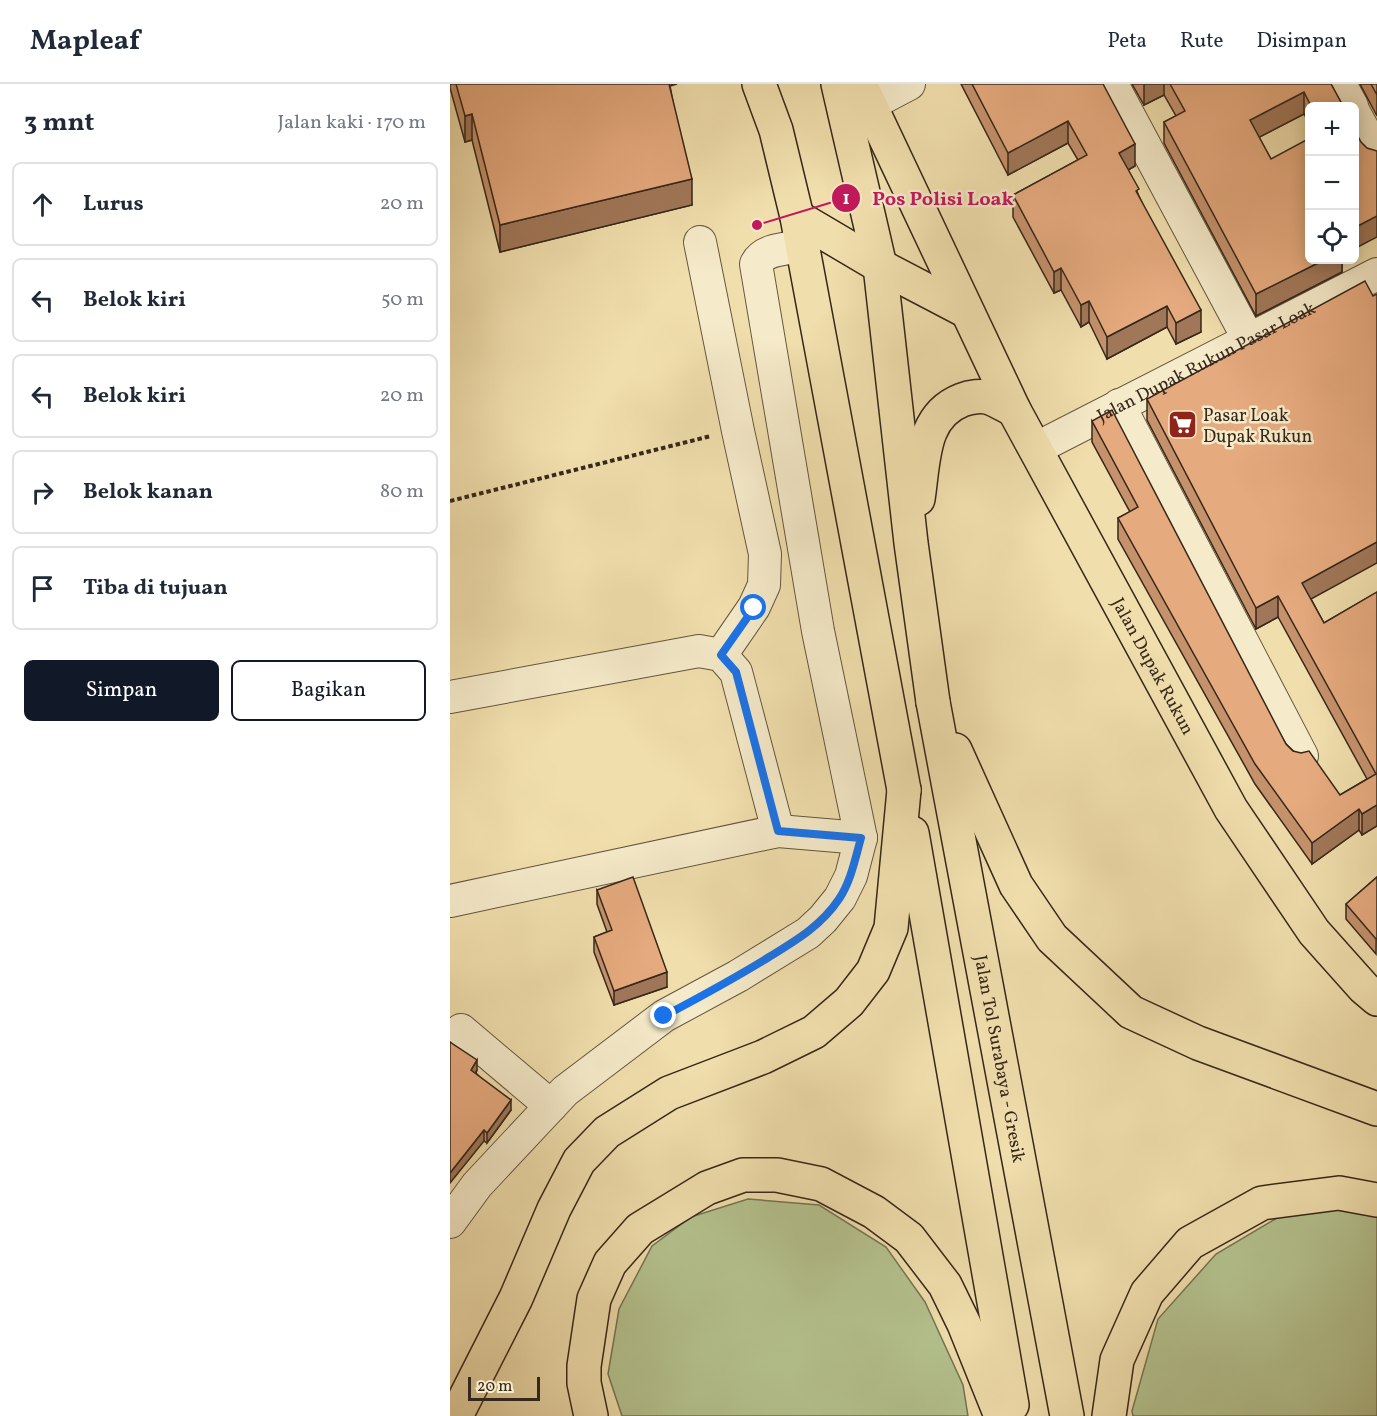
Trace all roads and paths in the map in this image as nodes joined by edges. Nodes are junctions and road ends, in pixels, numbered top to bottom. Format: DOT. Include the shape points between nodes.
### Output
graph roads {
  1 [pos="759,84"];
  2 [pos="838,84"];
  3 [pos="909,84"];
  4 [pos="1112,84"];
  5 [pos="1340,84"];
  6 [pos="865,95"];
  7 [pos="1350,102"];
  8 [pos="1359,121"];
  9 [pos="1377,155"];
  10 [pos="800,231"];
  11 [pos="700,242"];
  12 [pos="880,266"];
  13 [pos="1374,282"];
  14 [pos="966,311"];
  15 [pos="1249,340"];
  16 [pos="1119,405"];
  17 [pos="1014,410"];
  18 [pos="738,431"];
  19 [pos="1035,449"];
  20 [pos="450,501"];
  21 [pos="911,543"];
  22 [pos="721,655"];
  23 [pos="450,697"];
  24 [pos="933,702"];
  25 [pos="1302,756"];
  26 [pos="904,790"];
  27 [pos="778,831"];
  28 [pos="861,838"];
  29 [pos="450,901"];
  30 [pos="1377,999"];
  31 [pos="461,1030"];
  32 [pos="551,1106"];
  33 [pos="1377,1109"];
  34 [pos="1377,1200"];
  35 [pos="450,1222"];
  36 [pos="456,1416"];
  37 [pos="591,1416"];
  38 [pos="1001,1416"];
  39 [pos="1014,1416"];
  40 [pos="1067,1416"];
  41 [pos="1109,1416"];
  1 -- 10 [label="main road" via="776,130"];
  2 -- 12 [label="main road"];
  3 -- 6 [label="street"];
  4 -- 15 [label="street"];
  5 -- 7 [label="street"];
  6 -- 14 [label="main road, Jalan Dupak Rukun"];
  8 -- 9 [label="street"];
  10 -- 12 [label="main road"];
  10 -- 26 [label="main road"];
  10 -- 28 [label="street" via="765,253 756,264 818,631"];
  11 -- 18 [label="street"];
  12 -- 14 [label="main road"];
  12 -- 21 [label="main road"];
  13 -- 15 [label="street, Jalan Dupak Rukun Pasar Loak"];
  14 -- 17 [label="main road, Jalan Dupak Rukun"];
  15 -- 16 [label="street, Jalan Dupak Rukun Pasar Loak"];
  16 -- 19 [label="street, Jalan Dupak Rukun Pasar Loak"];
  16 -- 25 [label="street"];
  17 -- 19 [label="main road, Jalan Dupak Rukun"];
  17 -- 21 [label="main road" via="988,397 969,397 937,416 928,434"];
  18 -- 20 [label="path"];
  18 -- 22 [label="street" via="765,554 764,585 754,608"];
  19 -- 30 [label="main road, Jalan Dupak Rukun" via="1231,809 1314,932"];
  21 -- 24 [label="main road"];
  22 -- 23 [label="street" via="699,651"];
  22 -- 27 [label="street" via="736,672"];
  24 -- 33 [label="main road" via="1016,885 1052,938 1089,975 1140,1017 1198,1043"];
  24 -- 40 [label="main road, Jalan Tol Surabaya - Gresik"];
  26 -- 36 [label="main road" via="891,928 873,971 849,1002 814,1032 763,1057 669,1093 607,1132 579,1161"];
  26 -- 39 [label="main road"];
  27 -- 28 [label="street"];
  27 -- 29 [label="street"];
  28 -- 32 [label="street" via="840,898 808,933 664,1016 565,1091"];
  31 -- 32 [label="street"];
  32 -- 35 [label="street" via="477,1185"];
  34 -- 41 [label="main road" via="1339,1193 1262,1203 1190,1243 1147,1293 1117,1360"];
  37 -- 38 [label="main road" via="584,1366 594,1299 610,1263 640,1229 707,1188 743,1175 777,1175 821,1184 874,1212 909,1238 945,1285"];
}
